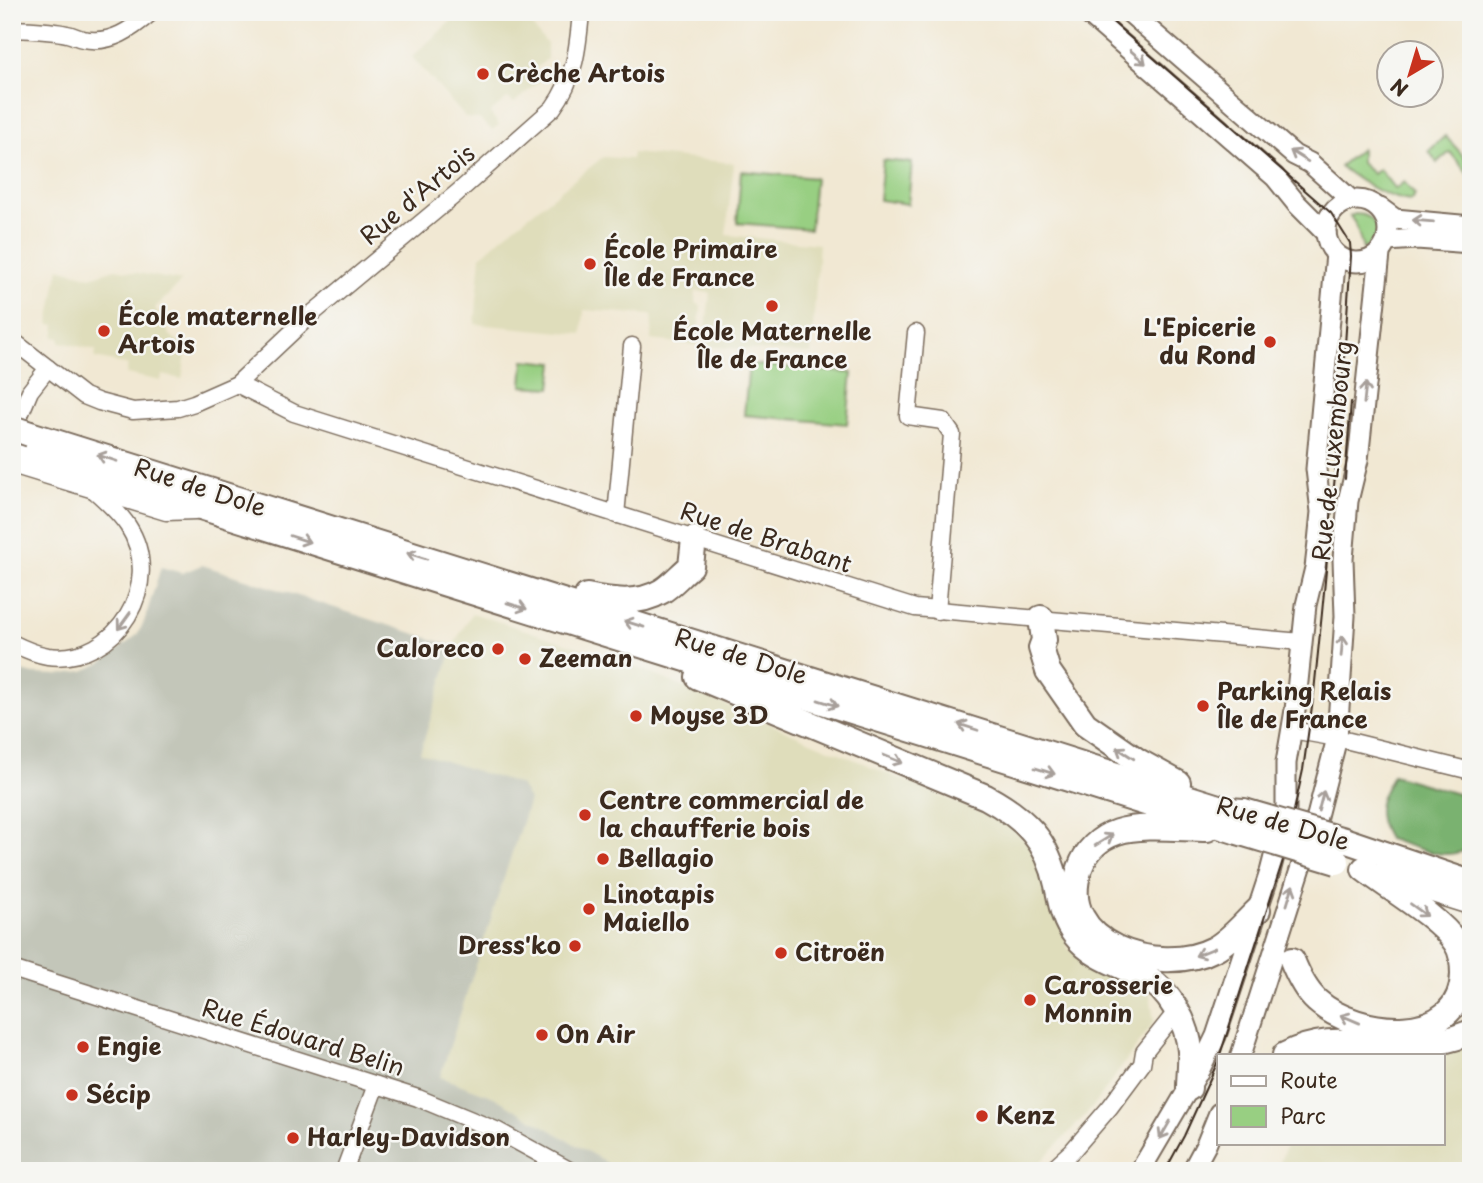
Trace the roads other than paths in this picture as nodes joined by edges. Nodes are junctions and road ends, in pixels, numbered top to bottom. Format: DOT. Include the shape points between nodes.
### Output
graph roads {
  1 [pos="152,12"];
  2 [pos="580,12"];
  3 [pos="1086,12"];
  4 [pos="1129,12"];
  5 [pos="12,29"];
  6 [pos="1351,200"];
  7 [pos="1379,208"];
  8 [pos="1471,226"];
  9 [pos="1326,233"];
  10 [pos="1471,243"];
  11 [pos="1384,248"];
  12 [pos="1336,254"];
  13 [pos="916,333"];
  14 [pos="12,340"];
  15 [pos="632,346"];
  16 [pos="48,368"];
  17 [pos="237,384"];
  18 [pos="17,447"];
  19 [pos="94,491"];
  20 [pos="212,510"];
  21 [pos="616,515"];
  22 [pos="694,539"];
  23 [pos="480,576"];
  24 [pos="937,611"];
  25 [pos="1041,618"];
  26 [pos="582,626"];
  27 [pos="1302,642"];
  28 [pos="12,643"];
  29 [pos="1292,730"];
  30 [pos="1336,738"];
  31 [pos="1471,771"];
  32 [pos="1235,820"];
  33 [pos="1340,851"];
  34 [pos="1471,864"];
  35 [pos="1417,866"];
  36 [pos="1364,869"];
  37 [pos="1471,883"];
  38 [pos="1471,902"];
  39 [pos="1258,910"];
  40 [pos="1280,928"];
  41 [pos="1292,960"];
  42 [pos="12,969"];
  43 [pos="1176,1012"];
  44 [pos="1471,1032"];
  45 [pos="1241,1054"];
  46 [pos="1288,1054"];
  47 [pos="376,1085"];
  48 [pos="1189,1088"];
  49 [pos="1217,1118"];
  50 [pos="1217,1129"];
  51 [pos="1206,1145"];
  52 [pos="344,1171"];
  53 [pos="571,1171"];
  54 [pos="1050,1171"];
  55 [pos="1140,1171"];
  56 [pos="1192,1171"];
  1 -- 5 [label="street" via="132,30 99,40"];
  2 -- 17 [label="street, Rue d'Artois" via="574,66 566,91 553,108 307,318"];
  3 -- 9 [label="street, one-way" via="1275,177"];
  6 -- 4 [label="street, one-way"];
  6 -- 7 [label="street"];
  6 -- 9 [label="street" via="1331,213"];
  8 -- 7 [label="street, one-way" via="1395,219"];
  7 -- 11 [label="street" via="1389,229"];
  9 -- 12 [label="street"];
  10 -- 11 [label="street" via="1417,239"];
  11 -- 12 [label="street" via="1360,262"];
  30 -- 11 [label="street, Rue de Luxembourg, one-way" via="1348,501 1358,460"];
  12 -- 27 [label="street, Rue de Luxembourg" via="1317,469 1321,512"];
  13 -- 24 [label="street" via="908,416 943,421 952,434"];
  14 -- 16 [label="street, Rue d'Artois"];
  15 -- 21 [label="street"];
  16 -- 17 [label="street, Rue d'Artois" via="84,396 133,411 178,408"];
  16 -- 18 [label="street" via="30,391"];
  17 -- 21 [label="street, Rue de Brabant" via="294,413"];
  18 -- 19 [label="street, Rue de Dole"];
  18 -- 20 [label="main road, Rue de Dole"];
  23 -- 18 [label="main road, Rue de Dole, one-way"];
  19 -- 20 [label="street, Rue de Dole" via="166,512"];
  19 -- 28 [label="street, Rue de Dole, one-way" via="116,509 138,547 141,575 136,603 111,637 92,649 50,656"];
  20 -- 26 [label="main road, Rue de Dole, one-way"];
  21 -- 22 [label="street, Rue de Brabant"];
  22 -- 23 [label="main road" via="691,566 646,599 614,601"];
  22 -- 24 [label="street, Rue de Brabant" via="891,602"];
  32 -- 23 [label="main road, Rue de Dole, one-way"];
  24 -- 25 [label="street, Rue de Brabant"];
  25 -- 27 [label="street, Rue de Brabant"];
  32 -- 25 [label="main road, one-way" via="1085,724 1048,671 1041,648"];
  26 -- 32 [label="main road, Rue de Dole, one-way"];
  26 -- 43 [label="main road, one-way" via="1009,810 1032,831 1047,855 1060,907 1075,936 1101,958 1154,982"];
  27 -- 29 [label="street, Rue de Luxembourg"];
  29 -- 30 [label="street"];
  29 -- 39 [label="street, Rue de Luxembourg" via="1286,763 1286,810"];
  30 -- 31 [label="street"];
  40 -- 30 [label="street, Rue de Luxembourg, one-way" via="1316,821"];
  32 -- 33 [label="main road, Rue de Dole, bridge"];
  39 -- 32 [label="main road, one-way" via="1215,948 1199,955 1178,960 1141,958 1091,929 1076,896 1082,861 1101,840 1133,829"];
  33 -- 35 [label="main road, Rue de Dole"];
  33 -- 36 [label="main road, Rue de Dole"];
  34 -- 35 [label="main road"];
  35 -- 37 [label="main road, Rue de Dole"];
  36 -- 38 [label="main road, Rue de Dole"];
  36 -- 41 [label="main road, one-way" via="1457,945 1463,980 1448,1010 1421,1027 1372,1028 1317,1000"];
  39 -- 48 [label="street, Rue de Luxembourg" via="1216,1036"];
  40 -- 41 [label="street"];
  40 -- 45 [label="street, Rue de Luxembourg"];
  42 -- 47 [label="street, Rue Édouard Belin"];
  43 -- 48 [label="main road" via="1190,1049"];
  43 -- 54 [label="street" via="1110,1107"];
  44 -- 46 [label="main road" via="1413,1045 1330,1041"];
  47 -- 52 [label="street"];
  47 -- 53 [label="street, Rue Édouard Belin" via="458,1113"];
  48 -- 55 [label="street, Rue de Luxembourg, one-way"];
  49 -- 51 [label="street"];
  50 -- 51 [label="street"];
  51 -- 56 [label="street"];
}
